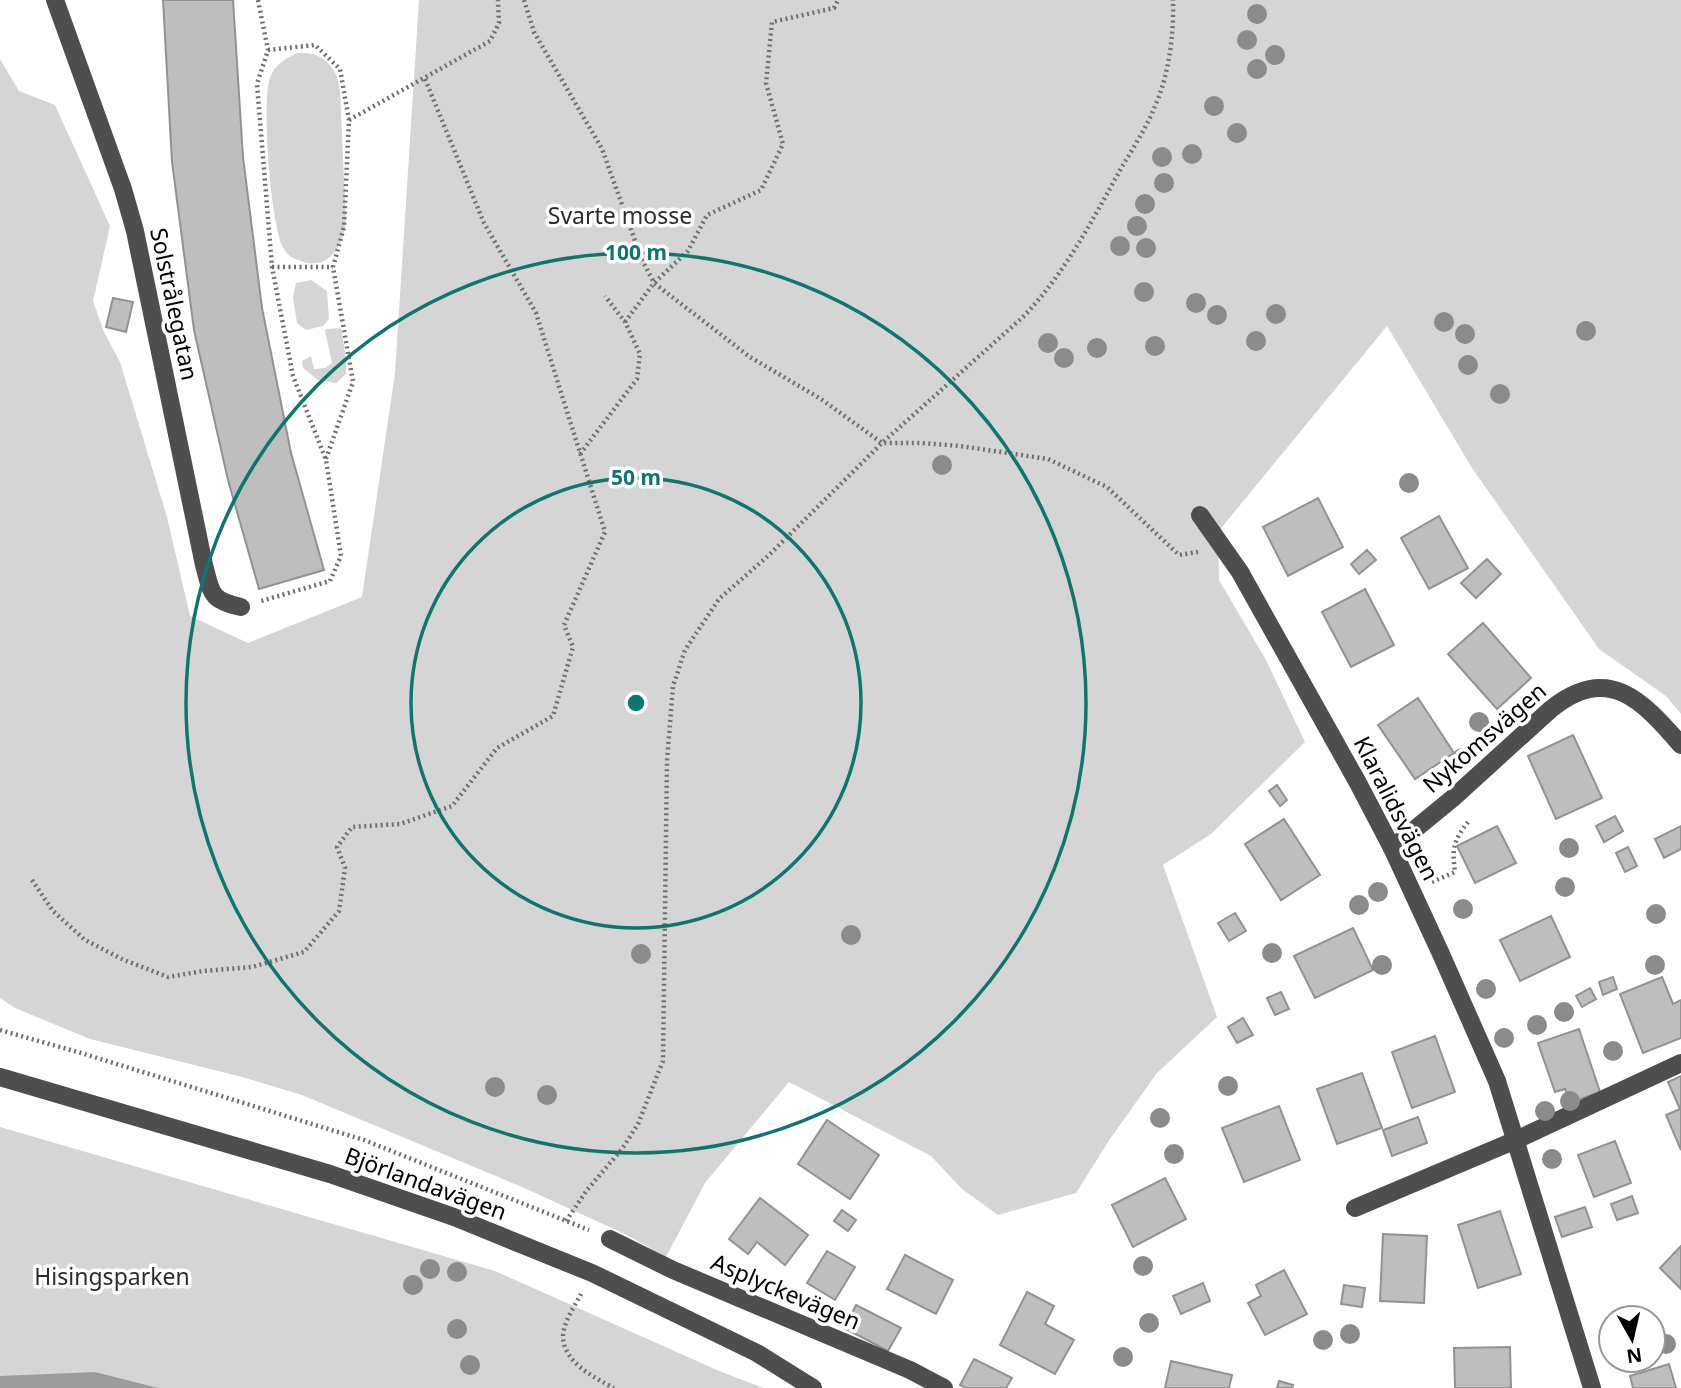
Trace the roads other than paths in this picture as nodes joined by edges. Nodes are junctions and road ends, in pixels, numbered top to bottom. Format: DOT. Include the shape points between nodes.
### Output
graph roads {
  1 [pos="55,0"];
  2 [pos="1200,515"];
  3 [pos="241,607"];
  4 [pos="1681,745"];
  5 [pos="1392,848"];
  6 [pos="1681,1063"];
  7 [pos="0,1077"];
  8 [pos="1517,1140"];
  9 [pos="1355,1208"];
  10 [pos="610,1238"];
  11 [pos="813,1388"];
  12 [pos="944,1388"];
  13 [pos="1592,1388"];
  1 -- 3 [label="street, Solstrålegatan" via="135,231 212,593 222,603"];
  2 -- 5 [label="street, Klaralidsvägen" via="1240,572"];
  4 -- 5 [label="street, Nykomsvägen" via="1651,710 1618,690 1580,691 1551,709"];
  5 -- 8 [label="street, Klaralidsvägen" via="1497,1082"];
  6 -- 8 [label="street"];
  7 -- 11 [label="street, Björlandavägen" via="330,1174 454,1217 604,1279 757,1353"];
  8 -- 9 [label="street"];
  8 -- 13 [label="street, Klaralidsvägen"];
  10 -- 12 [label="street, Asplyckevägen"];
}
